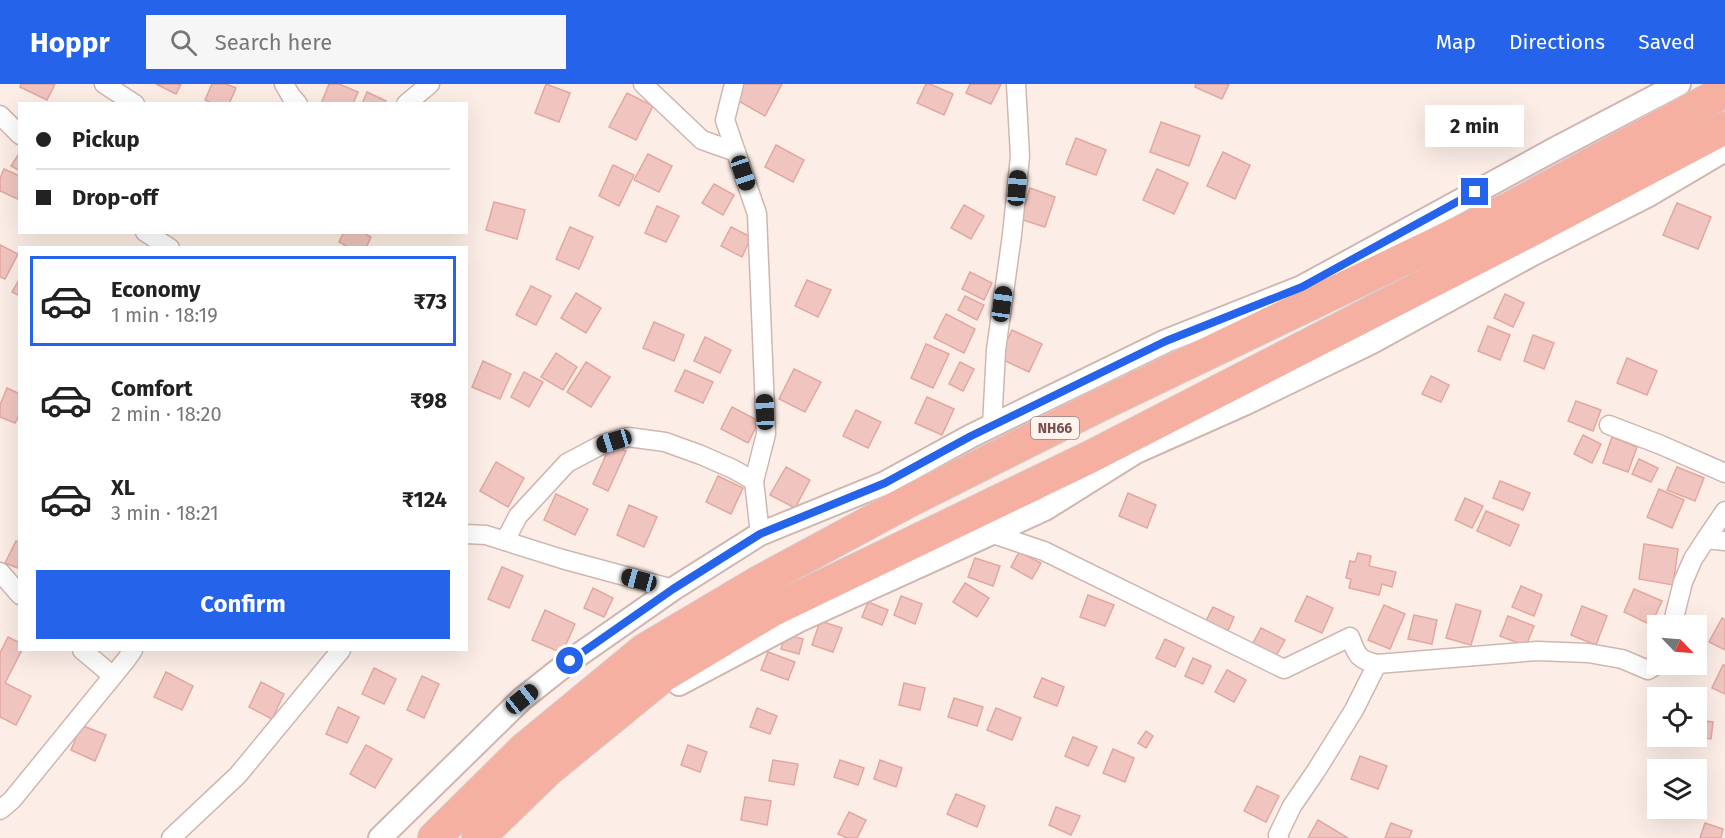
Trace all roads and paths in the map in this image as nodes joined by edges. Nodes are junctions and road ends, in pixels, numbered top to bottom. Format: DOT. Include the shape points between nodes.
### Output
graph roads {
  1 [pos="104,84"];
  2 [pos="284,84"];
  3 [pos="430,84"];
  4 [pos="643,84"];
  5 [pos="734,84"];
  6 [pos="1016,84"];
  7 [pos="1679,84"];
  8 [pos="1725,91"];
  9 [pos="132,102"];
  10 [pos="296,102"];
  11 [pos="408,102"];
  12 [pos="0,115"];
  13 [pos="1725,128"];
  14 [pos="18,133"];
  15 [pos="1725,150"];
  16 [pos="736,152"];
  17 [pos="148,234"];
  18 [pos="167,246"];
  19 [pos="1609,425"];
  20 [pos="992,426"];
  21 [pos="1725,473"];
  22 [pos="753,481"];
  23 [pos="1725,511"];
  24 [pos="990,532"];
  25 [pos="468,534"];
  26 [pos="760,534"];
  27 [pos="1706,539"];
  28 [pos="506,541"];
  29 [pos="1725,541"];
  30 [pos="0,572"];
  31 [pos="673,589"];
  32 [pos="18,593"];
  33 [pos="1675,615"];
  34 [pos="83,651"];
  35 [pos="132,651"];
  36 [pos="340,651"];
  37 [pos="1377,664"];
  38 [pos="1647,670"];
  39 [pos="113,676"];
  40 [pos="0,810"];
  41 [pos="171,838"];
  42 [pos="380,838"];
  43 [pos="434,838"];
  44 [pos="478,838"];
  45 [pos="498,838"];
  46 [pos="1279,838"];
  1 -- 9 [label="street"];
  2 -- 10 [label="street"];
  3 -- 11 [label="street"];
  4 -- 16 [label="street" via="702,140"];
  5 -- 16 [label="street" via="725,120"];
  6 -- 20 [label="street" via="1020,156 996,350"];
  7 -- 20 [label="street" via="1302,287 1166,341"];
  8 -- 43 [label="highway, NH66" via="1512,207 1087,412 757,583 644,650 524,749"];
  12 -- 14 [label="street"];
  13 -- 44 [label="highway, NH66" via="1090,457 774,610 663,676 548,770"];
  15 -- 24 [label="street" via="1370,344 1136,452 1045,509"];
  16 -- 22 [label="street" via="758,214 766,434"];
  17 -- 18 [label="street"];
  19 -- 21 [label="street"];
  20 -- 26 [label="street" via="885,483"];
  22 -- 26 [label="street"];
  22 -- 28 [label="street" via="702,454 665,442 628,437 601,445 567,463 518,516"];
  23 -- 27 [label="street"];
  24 -- 37 [label="street" via="1044,551 1284,669 1350,637 1357,654 1364,661"];
  24 -- 45 [label="street" via="798,621 683,681 596,745"];
  25 -- 28 [label="street"];
  26 -- 31 [label="street"];
  27 -- 29 [label="street"];
  27 -- 33 [label="street" via="1692,559"];
  28 -- 31 [label="street"];
  30 -- 32 [label="street"];
  31 -- 42 [label="street" via="522,699"];
  34 -- 39 [label="street"];
  35 -- 39 [label="street"];
  36 -- 41 [label="street" via="238,775"];
  37 -- 38 [label="street" via="1537,651 1588,652 1622,659"];
  37 -- 46 [label="street" via="1354,710 1292,806"];
  39 -- 40 [label="street"];
}
